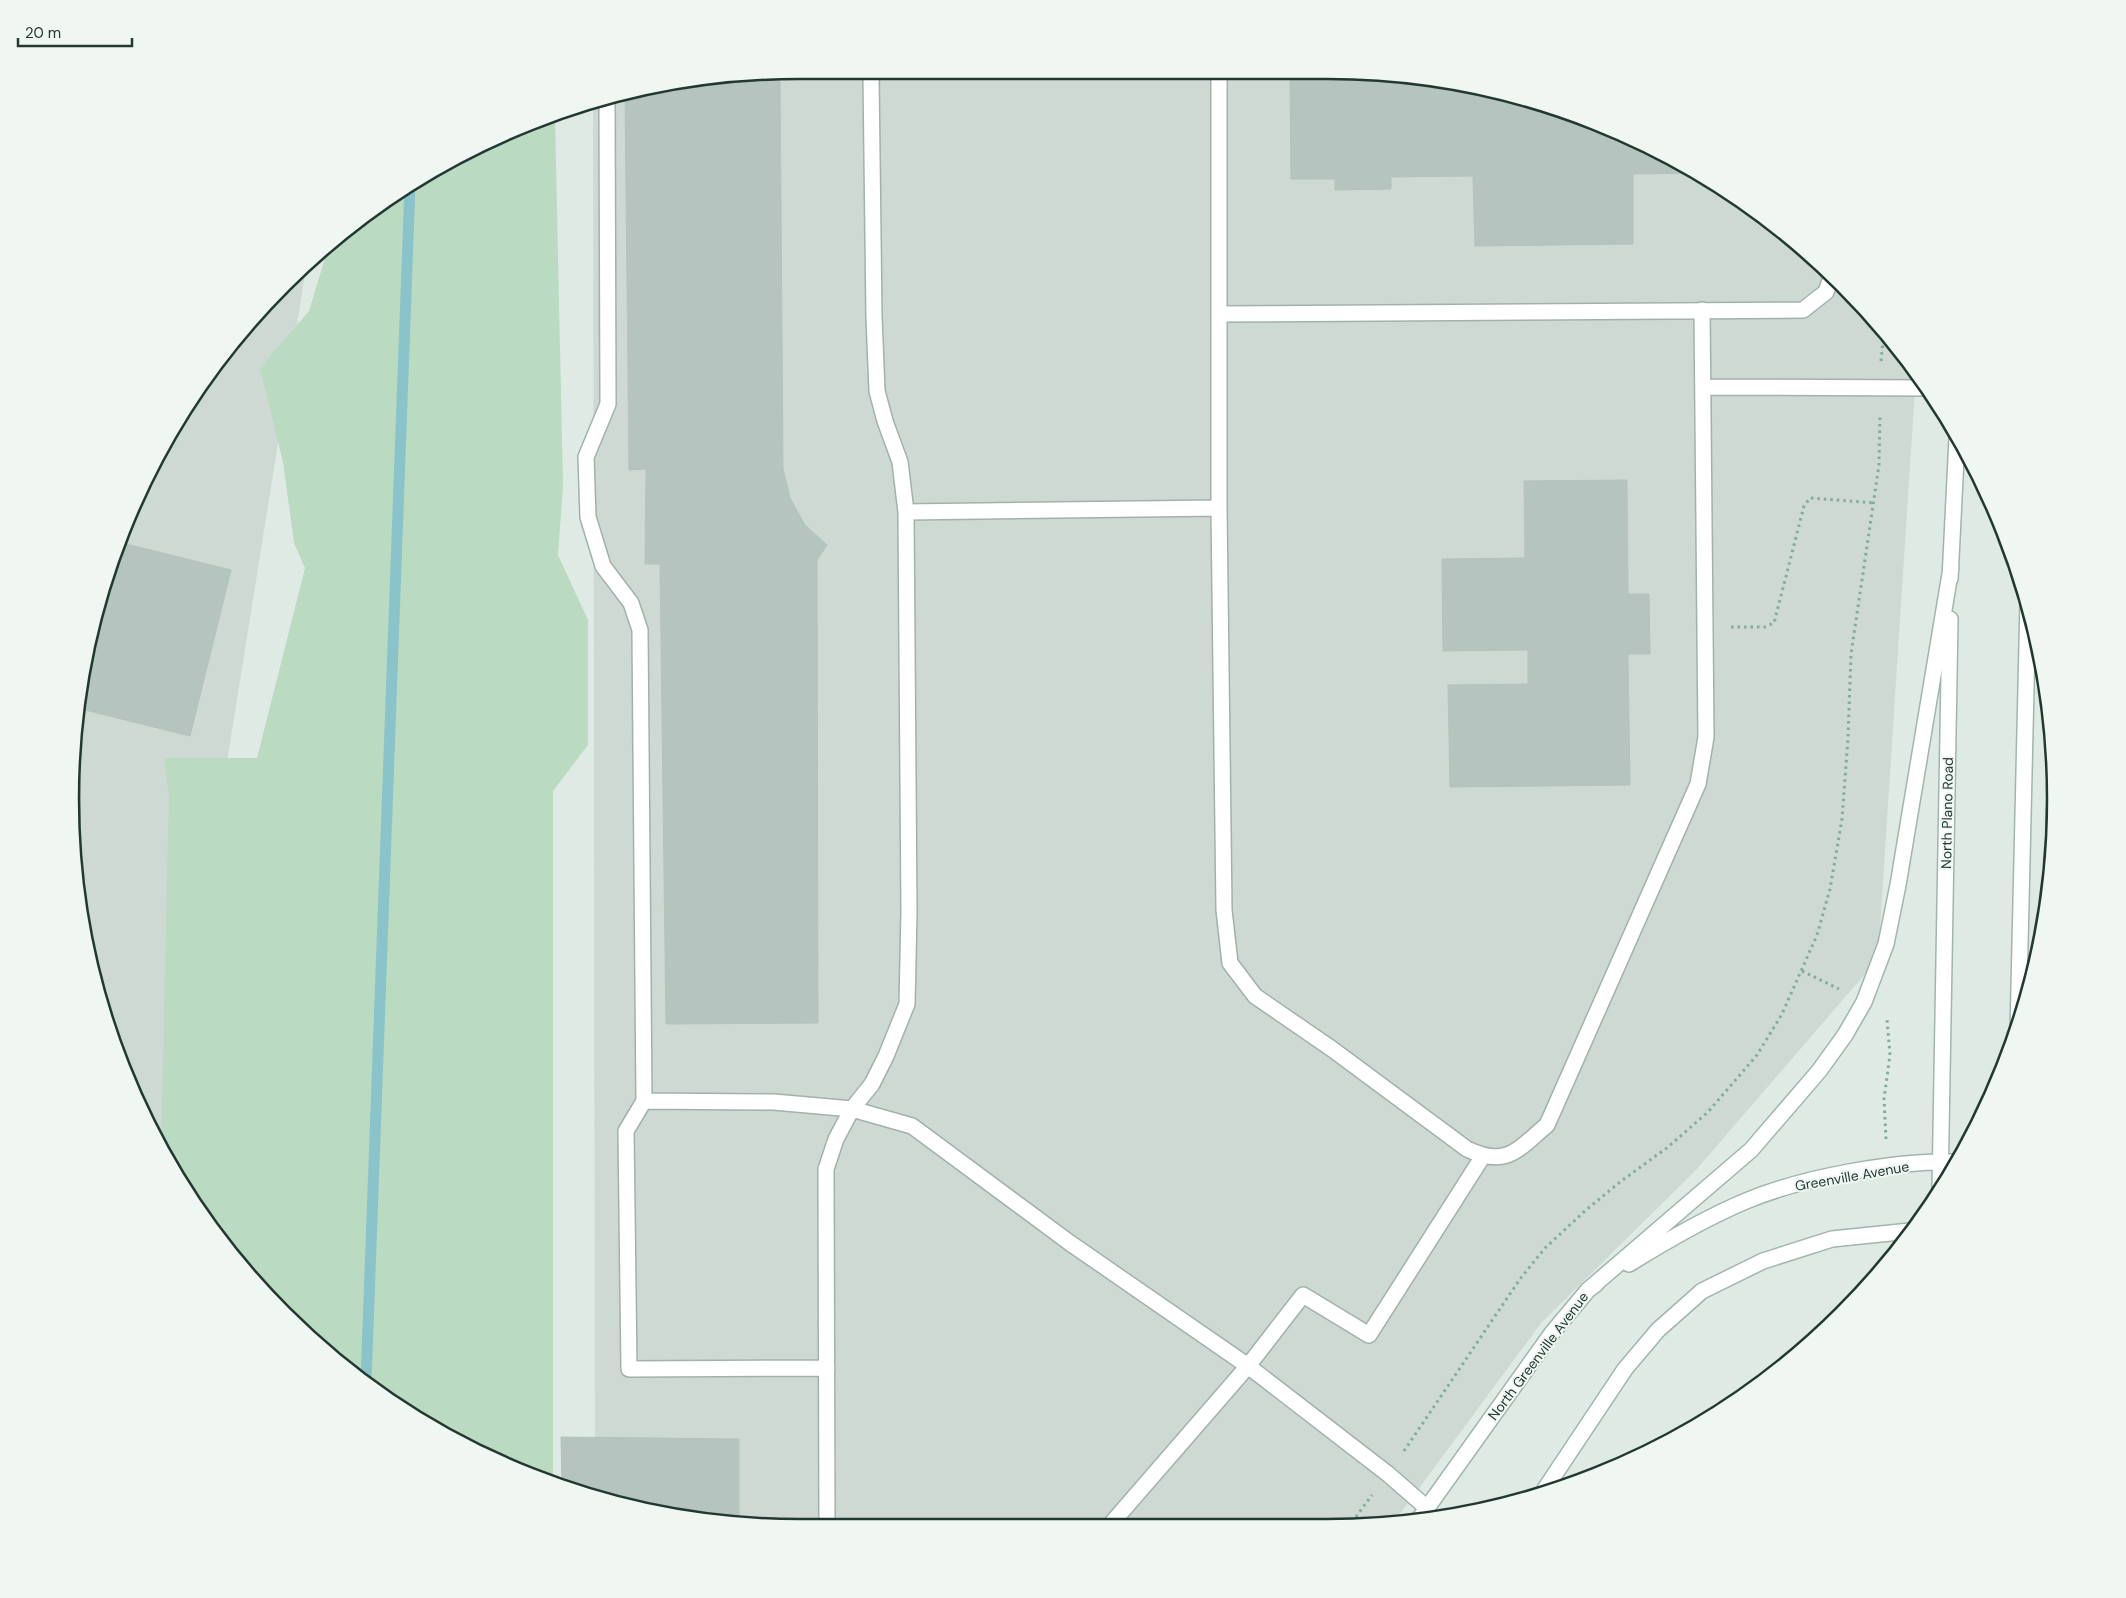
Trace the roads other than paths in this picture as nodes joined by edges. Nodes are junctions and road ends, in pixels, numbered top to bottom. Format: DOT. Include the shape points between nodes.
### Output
graph roads {
  1 [pos="871,79"];
  2 [pos="1219,79"];
  3 [pos="606,105"];
  4 [pos="1829,283"];
  5 [pos="1702,310"];
  6 [pos="1219,314"];
  7 [pos="1704,388"];
  8 [pos="1918,388"];
  9 [pos="1956,449"];
  10 [pos="1219,508"];
  11 [pos="906,512"];
  12 [pos="1950,568"];
  13 [pos="2027,632"];
  14 [pos="2019,999"];
  15 [pos="644,1101"];
  16 [pos="852,1109"];
  17 [pos="1483,1156"];
  18 [pos="1941,1162"];
  19 [pos="1949,1162"];
  20 [pos="1940,1176"];
  21 [pos="1747,1201"];
  22 [pos="1902,1232"];
  23 [pos="1588,1290"];
  24 [pos="1248,1366"];
  25 [pos="827,1368"];
  26 [pos="1548,1484"];
  27 [pos="1427,1508"];
  28 [pos="1424,1513"];
  29 [pos="827,1519"];
  30 [pos="1115,1519"];
  1 -- 11 [label="main road" via="877,391 900,462"];
  2 -- 6 [label="main road"];
  3 -- 15 [label="main road" via="608,404 586,457 588,517 603,566 631,603 640,630"];
  4 -- 5 [label="main road" via="1826,292 1803,310"];
  5 -- 6 [label="main road"];
  5 -- 7 [label="main road"];
  6 -- 10 [label="main road"];
  7 -- 8 [label="main road"];
  7 -- 17 [label="main road" via="1706,737 1698,784 1547,1125 1511,1155"];
  9 -- 12 [label="main road, North Plano Road"];
  10 -- 11 [label="main road"];
  10 -- 17 [label="main road" via="1224,910 1230,962 1255,996 1467,1148"];
  11 -- 16 [label="main road" via="907,1004 872,1084"];
  12 -- 18 [label="main road, North Plano Road"];
  12 -- 23 [label="main road" via="1898,885 1886,944 1864,1002 1846,1035 1819,1072 1751,1150"];
  13 -- 14 [label="main road"];
  15 -- 16 [label="main road" via="774,1102"];
  15 -- 25 [label="main road" via="626,1131 629,1369"];
  16 -- 24 [label="main road" via="912,1126 1070,1243"];
  16 -- 25 [label="main road" via="836,1139 826,1169"];
  17 -- 24 [label="main road" via="1369,1335 1302,1295"];
  18 -- 19 [label="main road, Greenville Avenue"];
  18 -- 20 [label="main road, North Plano Road"];
  18 -- 21 [label="main road, Greenville Avenue" via="1802,1182"];
  21 -- 23 [label="main road, North Greenville Avenue" via="1671,1238"];
  22 -- 26 [label="main road" via="1832,1239 1763,1261 1702,1291 1658,1330 1625,1369"];
  23 -- 27 [label="main road, North Greenville Avenue" via="1552,1333"];
  24 -- 27 [label="main road"];
  24 -- 30 [label="main road"];
  25 -- 29 [label="main road"];
  27 -- 28 [label="main road, North Greenville Avenue"];
}
